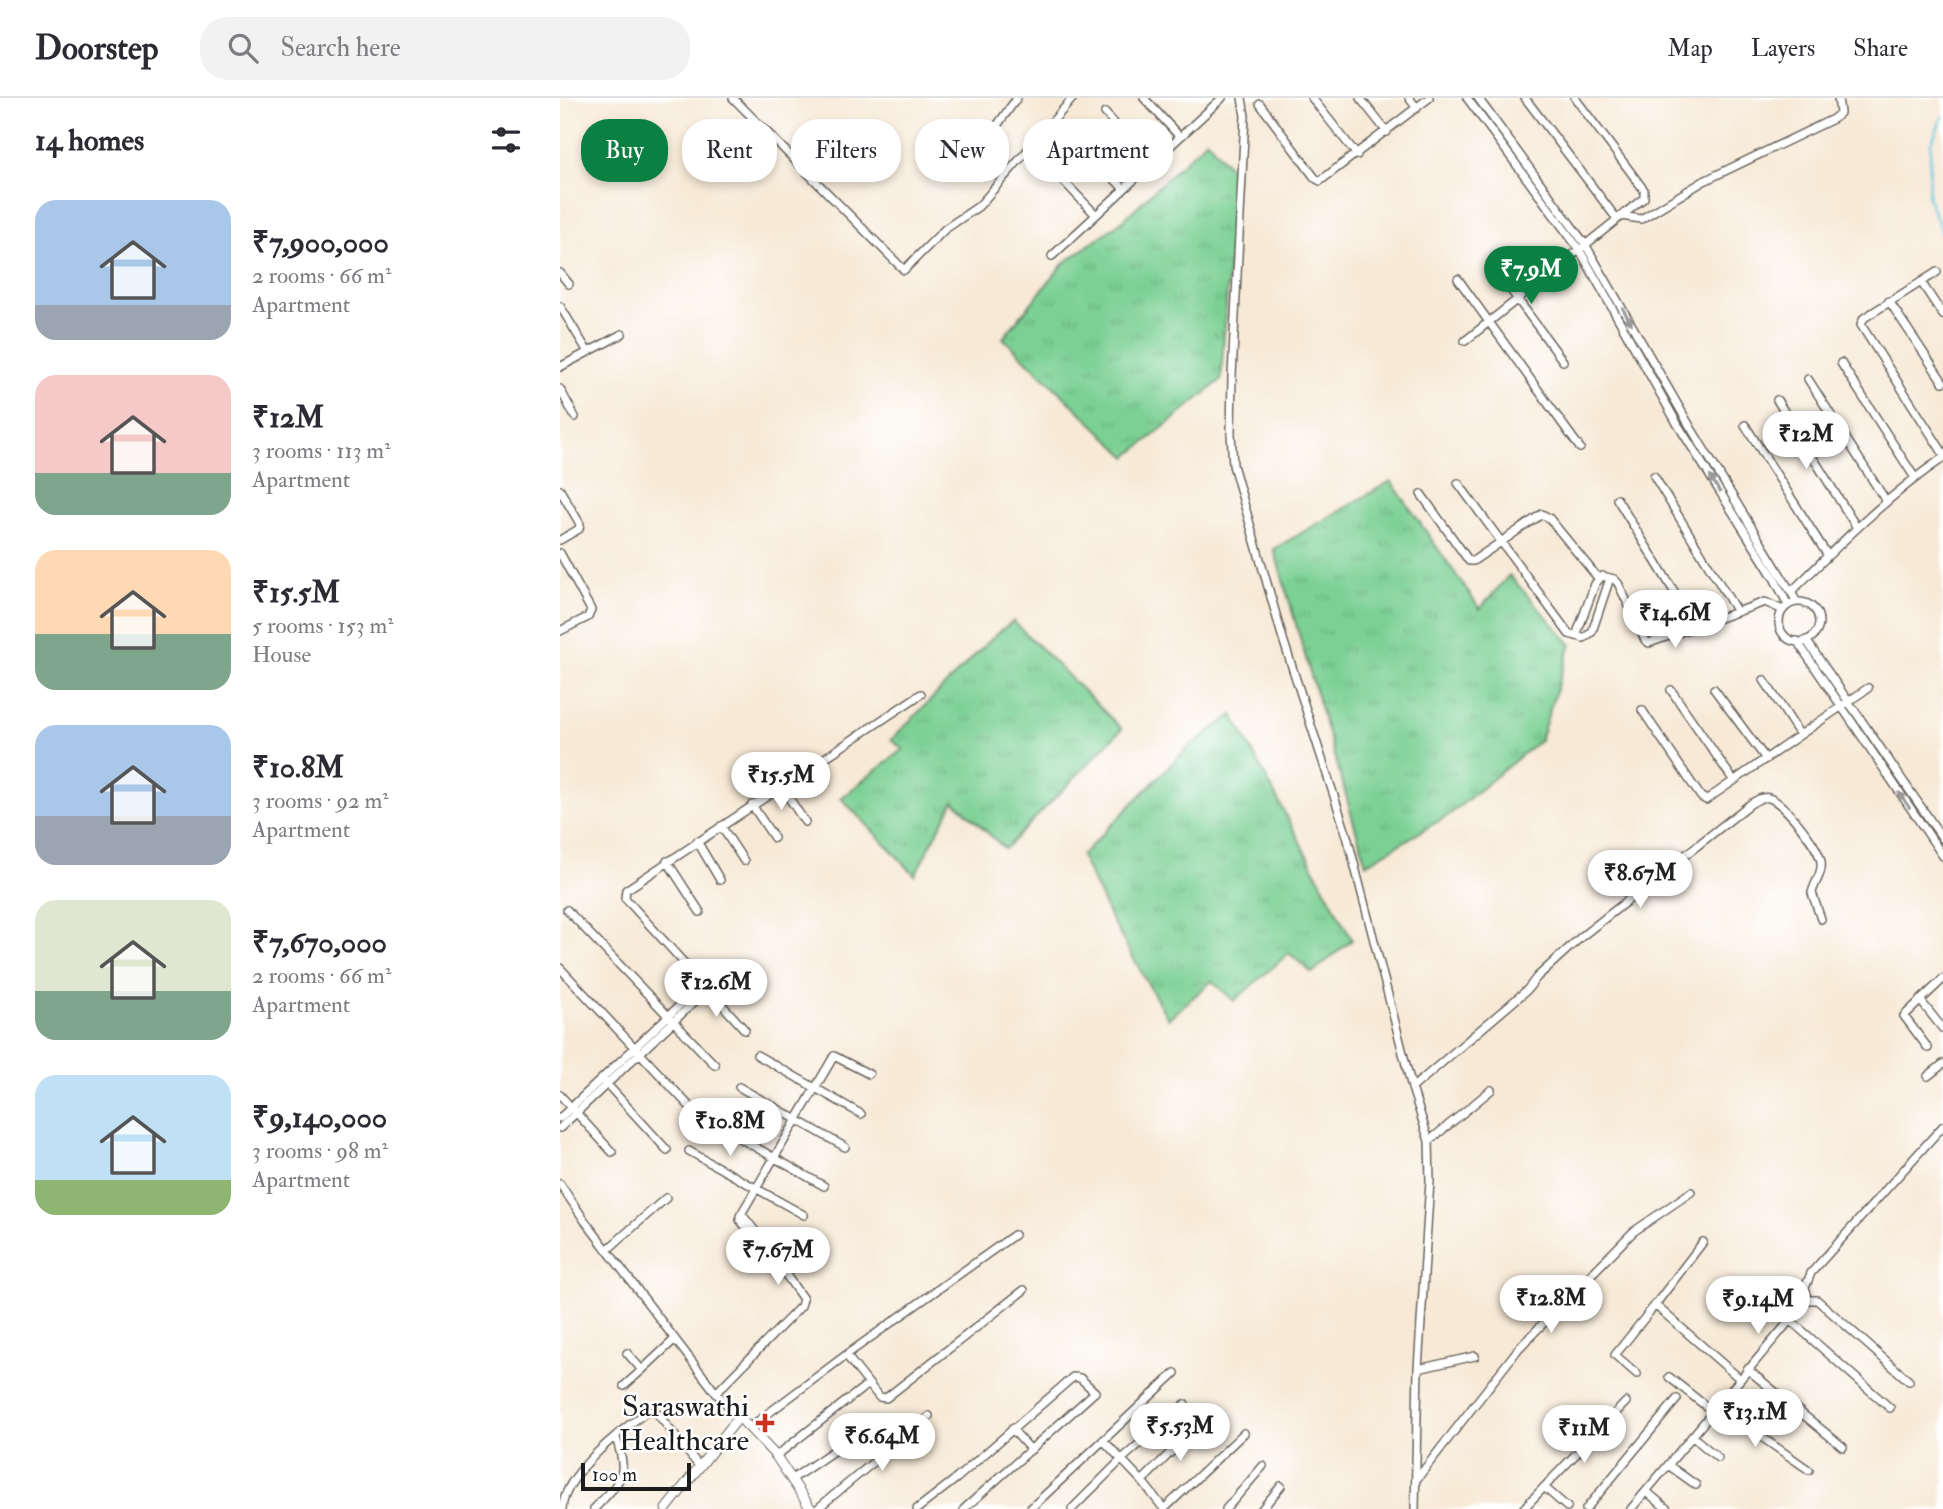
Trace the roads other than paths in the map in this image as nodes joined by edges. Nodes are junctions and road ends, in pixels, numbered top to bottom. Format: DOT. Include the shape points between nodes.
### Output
graph roads {
  1 [pos="733,98"];
  2 [pos="1017,98"];
  3 [pos="1073,98"];
  4 [pos="1144,98"];
  5 [pos="1222,98"];
  6 [pos="1242,98"];
  7 [pos="1312,98"];
  8 [pos="1360,98"];
  9 [pos="1409,98"];
  10 [pos="1429,98"];
  11 [pos="1467,98"];
  12 [pos="1478,98"];
  13 [pos="1525,98"];
  14 [pos="1575,98"];
  15 [pos="1838,98"];
  16 [pos="1260,104"];
  17 [pos="1417,108"];
  18 [pos="1105,113"];
  19 [pos="1002,119"];
  20 [pos="1110,119"];
  21 [pos="1387,132"];
  22 [pos="1180,137"];
  23 [pos="1173,144"];
  24 [pos="1357,155"];
  25 [pos="1064,182"];
  26 [pos="1117,182"];
  27 [pos="1132,182"];
  28 [pos="1124,189"];
  29 [pos="1096,215"];
  30 [pos="1619,217"];
  31 [pos="1582,246"];
  32 [pos="1052,256"];
  33 [pos="1493,266"];
  34 [pos="1937,272"];
  35 [pos="560,273"];
  36 [pos="1458,279"];
  37 [pos="1921,282"];
  38 [pos="569,284"];
  39 [pos="1518,298"];
  40 [pos="1889,301"];
  41 [pos="560,306"];
  42 [pos="1943,315"];
  43 [pos="1489,321"];
  44 [pos="622,334"];
  45 [pos="1465,341"];
  46 [pos="588,352"];
  47 [pos="1563,362"];
  48 [pos="1841,363"];
  49 [pos="560,367"];
  50 [pos="1808,379"];
  51 [pos="1943,382"];
  52 [pos="560,389"];
  53 [pos="1777,400"];
  54 [pos="575,416"];
  55 [pos="1745,425"];
  56 [pos="1580,448"];
  57 [pos="1943,456"];
  58 [pos="1654,476"];
  59 [pos="1914,478"];
  60 [pos="1458,483"];
  61 [pos="560,490"];
  62 [pos="1421,494"];
  63 [pos="1617,499"];
  64 [pos="1886,502"];
  65 [pos="1857,528"];
  66 [pos="560,540"];
  67 [pos="1501,542"];
  68 [pos="560,553"];
  69 [pos="1828,556"];
  70 [pos="1598,578"];
  71 [pos="1610,578"];
  72 [pos="1791,592"];
  73 [pos="1797,602"];
  74 [pos="1786,608"];
  75 [pos="1737,612"];
  76 [pos="1696,627"];
  77 [pos="560,631"];
  78 [pos="1576,636"];
  79 [pos="1806,640"];
  80 [pos="1797,641"];
  81 [pos="1764,680"];
  82 [pos="1714,688"];
  83 [pos="1868,688"];
  84 [pos="1671,690"];
  85 [pos="921,694"];
  86 [pos="1849,701"];
  87 [pos="1840,707"];
  88 [pos="1642,710"];
  89 [pos="1800,735"];
  90 [pos="1766,759"];
  91 [pos="1734,781"];
  92 [pos="781,786"];
  93 [pos="752,805"];
  94 [pos="805,822"];
  95 [pos="720,826"];
  96 [pos="774,838"];
  97 [pos="1943,839"];
  98 [pos="697,841"];
  99 [pos="1943,856"];
  100 [pos="667,861"];
  101 [pos="744,861"];
  102 [pos="720,880"];
  103 [pos="567,910"];
  104 [pos="700,912"];
  105 [pos="1821,919"];
  106 [pos="560,968"];
  107 [pos="1943,979"];
  108 [pos="706,986"];
  109 [pos="1920,1000"];
  110 [pos="670,1019"];
  111 [pos="1943,1029"];
  112 [pos="745,1030"];
  113 [pos="1928,1048"];
  114 [pos="636,1051"];
  115 [pos="757,1055"];
  116 [pos="1943,1064"];
  117 [pos="715,1065"];
  118 [pos="869,1074"];
  119 [pos="1928,1076"];
  120 [pos="604,1081"];
  121 [pos="739,1087"];
  122 [pos="816,1087"];
  123 [pos="1412,1088"];
  124 [pos="1491,1090"];
  125 [pos="560,1095"];
  126 [pos="692,1109"];
  127 [pos="574,1110"];
  128 [pos="861,1114"];
  129 [pos="560,1118"];
  130 [pos="797,1120"];
  131 [pos="713,1124"];
  132 [pos="1943,1126"];
  133 [pos="560,1128"];
  134 [pos="1429,1140"];
  135 [pos="845,1147"];
  136 [pos="667,1150"];
  137 [pos="689,1151"];
  138 [pos="612,1152"];
  139 [pos="775,1158"];
  140 [pos="560,1184"];
  141 [pos="824,1186"];
  142 [pos="757,1189"];
  143 [pos="1691,1192"];
  144 [pos="666,1198"];
  145 [pos="804,1215"];
  146 [pos="1014,1235"];
  147 [pos="1703,1242"];
  148 [pos="607,1250"];
  149 [pos="1024,1290"];
  150 [pos="1807,1300"];
  151 [pos="1655,1305"];
  152 [pos="1790,1320"];
  153 [pos="675,1339"];
  154 [pos="627,1353"];
  155 [pos="846,1354"];
  156 [pos="1475,1356"];
  157 [pos="1418,1369"];
  158 [pos="1747,1369"];
  159 [pos="642,1370"];
  160 [pos="1175,1373"];
  161 [pos="1637,1374"];
  162 [pos="1669,1377"];
  163 [pos="1740,1378"];
  164 [pos="1909,1381"];
  165 [pos="868,1384"];
  166 [pos="624,1386"];
  167 [pos="716,1393"];
  168 [pos="1678,1399"];
  169 [pos="1626,1402"];
  170 [pos="1185,1405"];
  171 [pos="1889,1408"];
  172 [pos="1715,1409"];
  173 [pos="929,1416"];
  174 [pos="739,1417"];
  175 [pos="1198,1425"];
  176 [pos="750,1427"];
  177 [pos="1012,1429"];
  178 [pos="1244,1433"];
  179 [pos="1692,1436"];
  180 [pos="616,1438"];
  181 [pos="1103,1440"];
  182 [pos="848,1441"];
  183 [pos="1843,1447"];
  184 [pos="1031,1450"];
  185 [pos="776,1456"];
  186 [pos="1718,1458"];
  187 [pos="1122,1459"];
  188 [pos="1668,1465"];
  189 [pos="699,1466"];
  190 [pos="1264,1466"];
  191 [pos="1809,1470"];
  192 [pos="792,1479"];
  193 [pos="1142,1481"];
  194 [pos="1416,1481"];
  195 [pos="1696,1485"];
  196 [pos="1281,1486"];
  197 [pos="1544,1487"];
  198 [pos="1646,1492"];
  199 [pos="1567,1507"];
  200 [pos="811,1508"];
  201 [pos="562,1509"];
  202 [pos="594,1509"];
  203 [pos="666,1509"];
  204 [pos="917,1509"];
  205 [pos="964,1509"];
  206 [pos="1030,1509"];
  207 [pos="1072,1509"];
  208 [pos="1164,1509"];
  209 [pos="1226,1509"];
  210 [pos="1262,1509"];
  211 [pos="1415,1509"];
  212 [pos="1523,1509"];
  213 [pos="1586,1509"];
  214 [pos="1631,1509"];
  215 [pos="1667,1509"];
  1 -- 3 [label="street" via="904,270 945,229 979,206"];
  2 -- 19 [label="street"];
  4 -- 22 [label="street"];
  5 -- 22 [label="street"];
  6 -- 123 [label="street" via="1233,465 1347,835"];
  7 -- 24 [label="street"];
  8 -- 21 [label="street"];
  9 -- 17 [label="street"];
  10 -- 17 [label="street"];
  11 -- 31 [label="street"];
  12 -- 31 [label="street"];
  13 -- 30 [label="street"];
  14 -- 30 [label="street" via="1644,190 1644,198"];
  15 -- 30 [label="street" via="1840,113 1833,119 1704,181 1642,219"];
  16 -- 24 [label="street" via="1318,180"];
  17 -- 21 [label="street"];
  18 -- 20 [label="street"];
  21 -- 24 [label="street"];
  22 -- 23 [label="street"];
  25 -- 29 [label="street"];
  26 -- 28 [label="street"];
  27 -- 28 [label="street"];
  28 -- 29 [label="street"];
  29 -- 32 [label="street"];
  30 -- 31 [label="street"];
  31 -- 39 [label="street"];
  31 -- 72 [label="street, one-way"];
  74 -- 31 [label="street, one-way" via="1774,578 1678,425"];
  33 -- 39 [label="street"];
  34 -- 37 [label="street"];
  35 -- 38 [label="street"];
  36 -- 43 [label="street"];
  37 -- 40 [label="street"];
  37 -- 42 [label="street"];
  39 -- 43 [label="street"];
  39 -- 47 [label="street"];
  40 -- 51 [label="street"];
  40 -- 57 [label="street" via="1864,317 1861,325"];
  41 -- 46 [label="street"];
  43 -- 45 [label="street"];
  43 -- 56 [label="street"];
  44 -- 46 [label="street"];
  46 -- 49 [label="street"];
  48 -- 59 [label="street"];
  50 -- 64 [label="street"];
  52 -- 54 [label="street"];
  53 -- 65 [label="street"];
  55 -- 69 [label="street"];
  57 -- 59 [label="street"];
  58 -- 75 [label="street"];
  59 -- 64 [label="street"];
  60 -- 67 [label="street"];
  61 -- 66 [label="street" via="580,524"];
  62 -- 67 [label="street" via="1469,561"];
  63 -- 76 [label="street"];
  64 -- 65 [label="street"];
  65 -- 69 [label="street"];
  67 -- 70 [label="street" via="1545,514"];
  67 -- 78 [label="street" via="1564,629"];
  68 -- 77 [label="street" via="591,610 588,617"];
  69 -- 72 [label="street"];
  70 -- 71 [label="street"];
  70 -- 78 [label="street"];
  71 -- 76 [label="street" via="1618,583 1647,642"];
  71 -- 78 [label="street" via="1592,632 1584,638"];
  72 -- 73 [label="street"];
  73 -- 74 [label="street"];
  73 -- 79 [label="street" via="1809,604 1817,613 1816,630"];
  74 -- 75 [label="street" via="1769,601"];
  74 -- 80 [label="street" via="1779,618 1782,631"];
  75 -- 76 [label="street"];
  79 -- 80 [label="street"];
  79 -- 86 [label="street"];
  80 -- 87 [label="street"];
  81 -- 89 [label="street"];
  82 -- 90 [label="street"];
  83 -- 86 [label="street"];
  84 -- 91 [label="street"];
  85 -- 92 [label="street"];
  86 -- 87 [label="street"];
  86 -- 97 [label="street"];
  87 -- 89 [label="street"];
  99 -- 87 [label="street, one-way"];
  88 -- 91 [label="street" via="1701,797 1708,799"];
  89 -- 90 [label="street"];
  90 -- 91 [label="street"];
  92 -- 93 [label="street"];
  92 -- 94 [label="street"];
  93 -- 95 [label="street"];
  93 -- 96 [label="street"];
  95 -- 98 [label="street"];
  95 -- 101 [label="street"];
  98 -- 100 [label="street"];
  98 -- 102 [label="street"];
  100 -- 104 [label="street"];
  100 -- 108 [label="street" via="629,886 625,898"];
  103 -- 110 [label="street"];
  105 -- 123 [label="street" via="1812,893 1821,869 1819,855 1784,809 1762,798 1590,930"];
  106 -- 114 [label="street"];
  107 -- 109 [label="street"];
  108 -- 110 [label="street"];
  108 -- 112 [label="street"];
  109 -- 111 [label="street"];
  109 -- 113 [label="street" via="1904,1018"];
  110 -- 114 [label="street"];
  110 -- 117 [label="street"];
  114 -- 120 [label="street"];
  114 -- 126 [label="street"];
  115 -- 122 [label="street"];
  116 -- 119 [label="street"];
  118 -- 122 [label="street" via="834,1056"];
  120 -- 127 [label="street"];
  120 -- 136 [label="street"];
  121 -- 130 [label="street"];
  122 -- 128 [label="street"];
  122 -- 130 [label="street"];
  123 -- 134 [label="street"];
  124 -- 134 [label="street"];
  125 -- 127 [label="street"];
  127 -- 129 [label="street"];
  127 -- 133 [label="street"];
  127 -- 138 [label="street"];
  130 -- 135 [label="street"];
  130 -- 139 [label="street"];
  131 -- 139 [label="street"];
  132 -- 150 [label="street" via="1811,1273 1805,1288"];
  134 -- 157 [label="street"];
  137 -- 142 [label="street"];
  139 -- 141 [label="street"];
  139 -- 142 [label="street"];
  140 -- 148 [label="street"];
  142 -- 145 [label="street"];
  142 -- 167 [label="street" via="740,1220 803,1299"];
  143 -- 194 [label="street" via="1633,1232 1519,1348"];
  144 -- 148 [label="street"];
  146 -- 155 [label="street"];
  147 -- 151 [label="street"];
  148 -- 153 [label="street"];
  149 -- 165 [label="street" via="886,1398 879,1397"];
  150 -- 152 [label="street"];
  150 -- 164 [label="street" via="1817,1300"];
  151 -- 161 [label="street" via="1615,1355"];
  151 -- 163 [label="street"];
  152 -- 158 [label="street"];
  152 -- 171 [label="street"];
  153 -- 159 [label="street"];
  153 -- 167 [label="street"];
  154 -- 159 [label="street"];
  155 -- 165 [label="street"];
  155 -- 176 [label="street"];
  156 -- 157 [label="street"];
  157 -- 194 [label="street"];
  158 -- 163 [label="street"];
  158 -- 183 [label="street"];
  159 -- 166 [label="street"];
  160 -- 181 [label="street"];
  162 -- 172 [label="street"];
  163 -- 172 [label="street"];
  165 -- 185 [label="street"];
  167 -- 174 [label="street"];
  168 -- 213 [label="street"];
  169 -- 197 [label="street"];
  170 -- 187 [label="street"];
  172 -- 179 [label="street"];
  172 -- 191 [label="street"];
  173 -- 200 [label="street"];
  174 -- 176 [label="street"];
  174 -- 189 [label="street"];
  175 -- 193 [label="street"];
  176 -- 185 [label="street"];
  177 -- 184 [label="street"];
  177 -- 184 [label="street" via="1073,1377 1095,1392"];
  177 -- 204 [label="street"];
  178 -- 208 [label="street"];
  179 -- 186 [label="street"];
  179 -- 188 [label="street"];
  180 -- 189 [label="street" via="652,1410"];
  180 -- 201 [label="street" via="578,1472"];
  180 -- 202 [label="street" via="624,1471"];
  181 -- 187 [label="street"];
  181 -- 206 [label="street"];
  182 -- 192 [label="street"];
  184 -- 205 [label="street"];
  185 -- 192 [label="street"];
  187 -- 193 [label="street"];
  187 -- 207 [label="street"];
  188 -- 195 [label="street"];
  188 -- 198 [label="street"];
  189 -- 203 [label="street"];
  190 -- 209 [label="street"];
  192 -- 200 [label="street"];
  193 -- 208 [label="street"];
  194 -- 211 [label="street"];
  196 -- 210 [label="street"];
  197 -- 199 [label="street"];
  197 -- 212 [label="street"];
  198 -- 214 [label="street"];
  198 -- 215 [label="street"];
}
